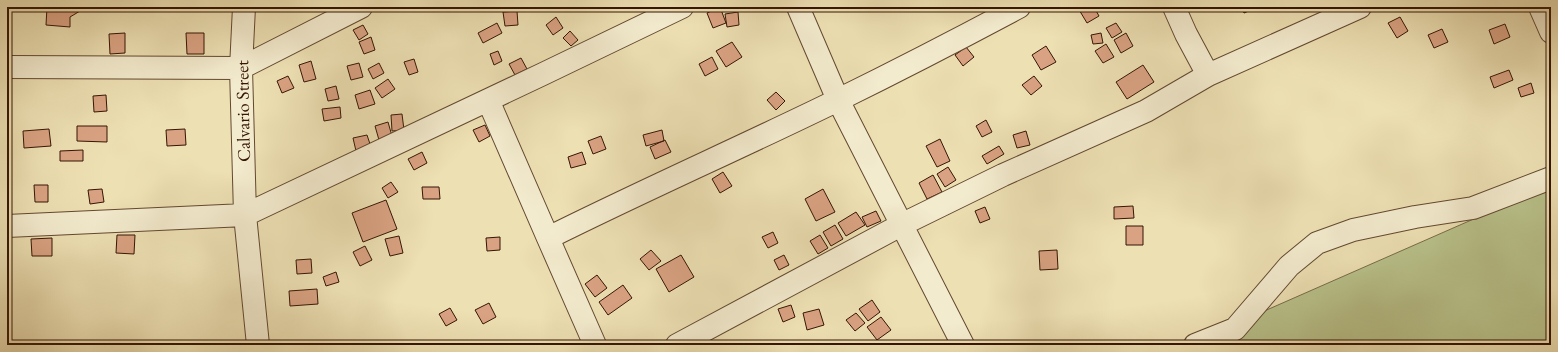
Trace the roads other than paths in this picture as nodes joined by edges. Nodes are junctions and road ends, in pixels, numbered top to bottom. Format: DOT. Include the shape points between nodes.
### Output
graph roads {
  1 [pos="244,7"];
  2 [pos="361,7"];
  3 [pos="682,7"];
  4 [pos="798,7"];
  5 [pos="1019,7"];
  6 [pos="1174,7"];
  7 [pos="1360,7"];
  8 [pos="7,66"];
  9 [pos="242,68"];
  10 [pos="1208,75"];
  11 [pos="488,100"];
  12 [pos="838,100"];
  13 [pos="1551,178"];
  14 [pos="245,215"];
  15 [pos="901,225"];
  16 [pos="7,226"];
  17 [pos="548,238"];
  18 [pos="258,345"];
  19 [pos="595,345"];
  20 [pos="677,345"];
  21 [pos="963,345"];
  22 [pos="1195,345"];
  1 -- 9 [label="street, Calvario Street"];
  2 -- 9 [label="street"];
  3 -- 11 [label="street"];
  4 -- 12 [label="street"];
  5 -- 12 [label="street"];
  6 -- 10 [label="street"];
  7 -- 10 [label="street"];
  8 -- 9 [label="street"];
  9 -- 14 [label="street, Calvario Street"];
  10 -- 15 [label="street" via="1146,111 1003,175"];
  11 -- 14 [label="street"];
  11 -- 17 [label="street"];
  12 -- 15 [label="street"];
  12 -- 17 [label="street"];
  13 -- 22 [label="street" via="1473,208 1354,230 1318,243 1289,266 1235,329"];
  14 -- 16 [label="street"];
  14 -- 18 [label="street, Calvario Street"];
  15 -- 20 [label="street"];
  15 -- 21 [label="street"];
  17 -- 19 [label="street"];
}
